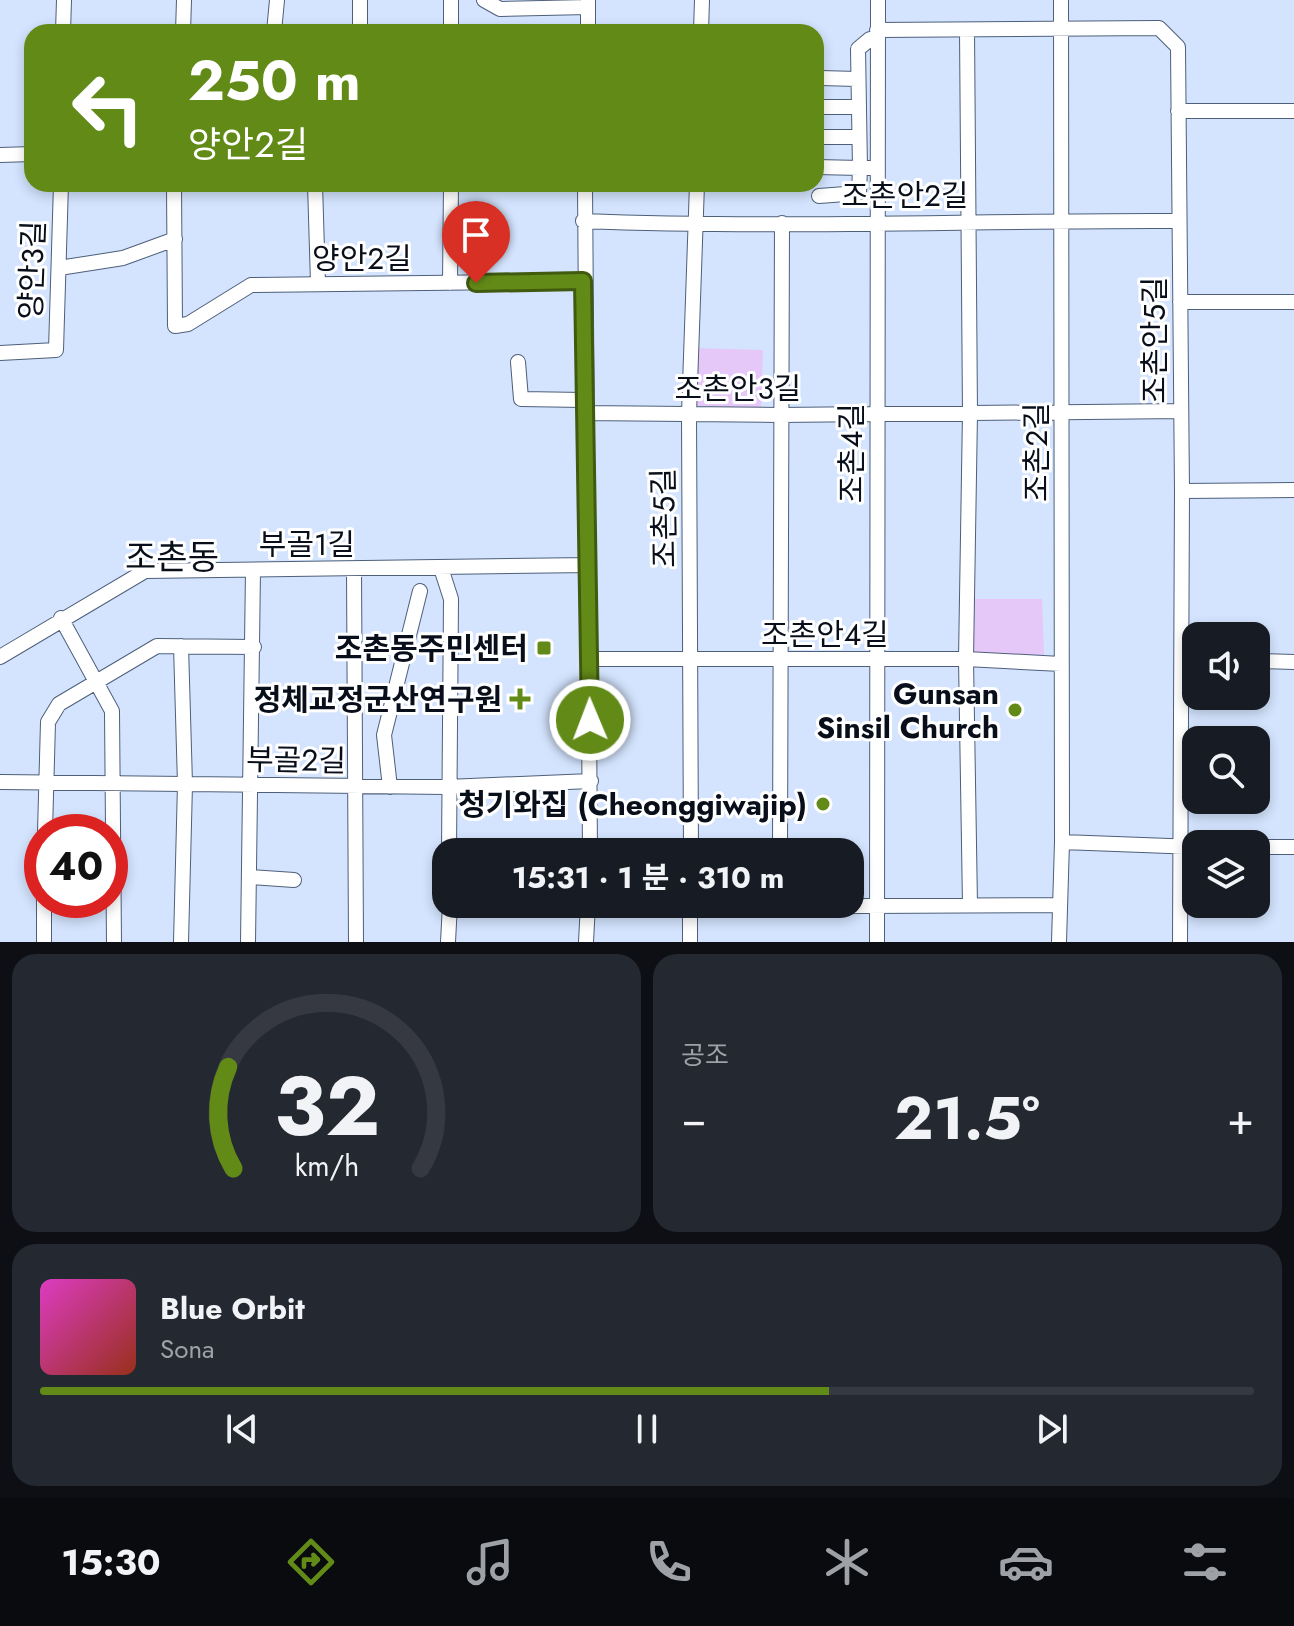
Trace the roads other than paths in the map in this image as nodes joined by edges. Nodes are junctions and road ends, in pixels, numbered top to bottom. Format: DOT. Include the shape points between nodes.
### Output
graph roads {
  1 [pos="64,0"];
  2 [pos="184,0"];
  3 [pos="277,0"];
  4 [pos="360,0"];
  5 [pos="451,0"];
  6 [pos="484,0"];
  7 [pos="702,0"];
  8 [pos="878,0"];
  9 [pos="1061,0"];
  10 [pos="588,4"];
  11 [pos="63,24"];
  12 [pos="183,24"];
  13 [pos="275,24"];
  14 [pos="360,24"];
  15 [pos="451,24"];
  16 [pos="701,24"];
  17 [pos="1064,28"];
  18 [pos="967,30"];
  19 [pos="877,34"];
  20 [pos="824,78"];
  21 [pos="857,79"];
  22 [pos="824,107"];
  23 [pos="858,107"];
  24 [pos="1178,111"];
  25 [pos="1294,111"];
  26 [pos="824,137"];
  27 [pos="859,137"];
  28 [pos="24,154"];
  29 [pos="0,155"];
  30 [pos="824,167"];
  31 [pos="860,168"];
  32 [pos="878,168"];
  33 [pos="61,192"];
  34 [pos="174,192"];
  35 [pos="315,192"];
  36 [pos="451,192"];
  37 [pos="585,192"];
  38 [pos="697,192"];
  39 [pos="819,196"];
  40 [pos="1062,220"];
  41 [pos="583,221"];
  42 [pos="878,221"];
  43 [pos="967,221"];
  44 [pos="1179,221"];
  45 [pos="782,223"];
  46 [pos="696,225"];
  47 [pos="175,239"];
  48 [pos="59,268"];
  49 [pos="583,281"];
  50 [pos="318,283"];
  51 [pos="450,283"];
  52 [pos="1180,302"];
  53 [pos="1294,302"];
  54 [pos="0,353"];
  55 [pos="518,362"];
  56 [pos="584,407"];
  57 [pos="1062,410"];
  58 [pos="1180,411"];
  59 [pos="876,412"];
  60 [pos="970,413"];
  61 [pos="689,414"];
  62 [pos="779,415"];
  63 [pos="1294,490"];
  64 [pos="1182,491"];
  65 [pos="589,565"];
  66 [pos="441,568"];
  67 [pos="253,570"];
  68 [pos="354,570"];
  69 [pos="420,591"];
  70 [pos="61,618"];
  71 [pos="1187,622"];
  72 [pos="181,646"];
  73 [pos="254,647"];
  74 [pos="0,657"];
  75 [pos="590,659"];
  76 [pos="966,659"];
  77 [pos="693,660"];
  78 [pos="878,660"];
  79 [pos="781,661"];
  80 [pos="1270,661"];
  81 [pos="1294,662"];
  82 [pos="1061,664"];
  83 [pos="97,681"];
  84 [pos="1186,710"];
  85 [pos="591,781"];
  86 [pos="0,782"];
  87 [pos="45,782"];
  88 [pos="113,783"];
  89 [pos="185,784"];
  90 [pos="252,786"];
  91 [pos="357,787"];
  92 [pos="390,787"];
  93 [pos="447,787"];
  94 [pos="45,814"];
  95 [pos="449,838"];
  96 [pos="590,838"];
  97 [pos="691,838"];
  98 [pos="780,838"];
  99 [pos="1062,842"];
  100 [pos="1179,847"];
  101 [pos="1270,847"];
  102 [pos="1294,847"];
  103 [pos="249,877"];
  104 [pos="294,880"];
  105 [pos="970,905"];
  106 [pos="1059,905"];
  107 [pos="864,906"];
  108 [pos="878,906"];
  109 [pos="44,918"];
  110 [pos="449,918"];
  111 [pos="587,918"];
  112 [pos="690,918"];
  113 [pos="44,942"];
  114 [pos="114,942"];
  115 [pos="181,942"];
  116 [pos="248,942"];
  117 [pos="356,942"];
  118 [pos="448,942"];
  119 [pos="586,942"];
  120 [pos="690,942"];
  121 [pos="877,942"];
  122 [pos="1059,942"];
  123 [pos="1180,942"];
  1 -- 11 [label="street"];
  2 -- 12 [label="street"];
  3 -- 13 [label="street"];
  4 -- 14 [label="street"];
  5 -- 15 [label="street"];
  6 -- 10 [label="street" via="500,9"];
  7 -- 16 [label="street"];
  8 -- 19 [label="street, 조촌4길"];
  9 -- 17 [label="street, 조촌2길"];
  17 -- 18 [label="street, 조촌안5길"];
  17 -- 24 [label="street, 조촌안5길" via="1159,28 1178,47"];
  17 -- 40 [label="street, 조촌2길"];
  18 -- 19 [label="street, 조촌안5길"];
  18 -- 43 [label="street"];
  19 -- 21 [label="street" via="858,49"];
  19 -- 32 [label="street, 조촌4길"];
  20 -- 21 [label="street"];
  21 -- 23 [label="street"];
  22 -- 23 [label="street"];
  23 -- 27 [label="street"];
  24 -- 25 [label="street"];
  24 -- 44 [label="street, 조촌안5길"];
  26 -- 27 [label="street"];
  27 -- 31 [label="street"];
  28 -- 29 [label="street"];
  30 -- 31 [label="street"];
  31 -- 32 [label="street"];
  31 -- 39 [label="street" via="859,193"];
  32 -- 42 [label="street, 조촌4길"];
  33 -- 48 [label="street, 양안3길"];
  34 -- 47 [label="street"];
  35 -- 50 [label="street"];
  36 -- 51 [label="street"];
  37 -- 41 [label="street"];
  38 -- 46 [label="street, 조촌5길"];
  40 -- 43 [label="street, 조촌안2길"];
  40 -- 44 [label="street, 조촌안2길"];
  40 -- 57 [label="street, 조촌2길"];
  41 -- 46 [label="street, 조촌안2길"];
  41 -- 49 [label="street"];
  42 -- 43 [label="street, 조촌안2길"];
  42 -- 45 [label="street, 조촌안2길"];
  42 -- 59 [label="street, 조촌4길"];
  43 -- 60 [label="street"];
  44 -- 52 [label="street, 조촌안5길"];
  45 -- 46 [label="street, 조촌안2길"];
  45 -- 62 [label="street"];
  46 -- 61 [label="street, 조촌5길"];
  47 -- 48 [label="street" via="113,260"];
  47 -- 50 [label="street, 양안2길" via="175,326 188,324 251,285"];
  48 -- 54 [label="street, 양안3길" via="56,350"];
  49 -- 51 [label="street, 양안2길"];
  49 -- 56 [label="street"];
  50 -- 51 [label="street, 양안2길"];
  52 -- 53 [label="street"];
  52 -- 58 [label="street, 조촌안5길"];
  55 -- 56 [label="street, 조촌안3길" via="521,399"];
  56 -- 61 [label="street, 조촌안3길"];
  56 -- 65 [label="street"];
  57 -- 58 [label="street, 조촌안3길"];
  57 -- 60 [label="street, 조촌안3길"];
  57 -- 82 [label="street, 조촌2길"];
  58 -- 64 [label="street, 조촌안5길"];
  59 -- 60 [label="street, 조촌안3길"];
  59 -- 62 [label="street, 조촌안3길"];
  59 -- 78 [label="street, 조촌4길"];
  60 -- 76 [label="street"];
  61 -- 62 [label="street, 조촌안3길"];
  61 -- 77 [label="street, 조촌5길"];
  62 -- 79 [label="street"];
  63 -- 64 [label="street"];
  64 -- 71 [label="street, 조촌안5길"];
  65 -- 66 [label="street, 부골1길"];
  65 -- 75 [label="street"];
  66 -- 68 [label="street, 부골1길"];
  66 -- 93 [label="street" via="451,599"];
  67 -- 68 [label="street, 부골1길"];
  67 -- 70 [label="street, 부골1길" via="145,571"];
  67 -- 73 [label="street"];
  68 -- 91 [label="street"];
  69 -- 92 [label="street" via="384,735"];
  70 -- 74 [label="street, 부골1길"];
  70 -- 83 [label="street"];
  72 -- 73 [label="street"];
  72 -- 83 [label="street" via="157,646"];
  72 -- 89 [label="street"];
  73 -- 90 [label="street"];
  75 -- 77 [label="street, 조촌안4길"];
  75 -- 85 [label="street"];
  76 -- 78 [label="street, 조촌안4길"];
  76 -- 82 [label="street, 조촌안4길"];
  76 -- 105 [label="street"];
  77 -- 79 [label="street, 조촌안4길"];
  77 -- 97 [label="street, 조촌5길"];
  78 -- 79 [label="street, 조촌안4길"];
  78 -- 108 [label="street, 조촌4길"];
  79 -- 98 [label="street"];
  80 -- 81 [label="street"];
  82 -- 99 [label="street, 조촌2길"];
  83 -- 87 [label="street" via="59,704 48,722"];
  83 -- 88 [label="street" via="112,711"];
  84 -- 100 [label="street, 조촌안5길"];
  85 -- 93 [label="street, 부골2길"];
  85 -- 96 [label="street"];
  86 -- 87 [label="street, 부골2길"];
  87 -- 88 [label="street, 부골2길"];
  87 -- 94 [label="street"];
  88 -- 89 [label="street, 부골2길"];
  88 -- 114 [label="street"];
  89 -- 90 [label="street, 부골2길"];
  89 -- 115 [label="street"];
  90 -- 91 [label="street, 부골2길"];
  90 -- 103 [label="street"];
  91 -- 92 [label="street, 부골2길"];
  91 -- 117 [label="street"];
  92 -- 93 [label="street, 부골2길"];
  93 -- 95 [label="street"];
  99 -- 100 [label="street"];
  99 -- 106 [label="street, 조촌2길"];
  100 -- 123 [label="street, 조촌안5길"];
  101 -- 102 [label="street"];
  103 -- 104 [label="street"];
  103 -- 116 [label="street"];
  105 -- 106 [label="street"];
  105 -- 108 [label="street"];
  106 -- 122 [label="street, 조촌2길"];
  107 -- 108 [label="street"];
  108 -- 121 [label="street, 조촌4길"];
  109 -- 113 [label="street"];
  110 -- 118 [label="street"];
  111 -- 119 [label="street"];
  112 -- 120 [label="street"];
}
